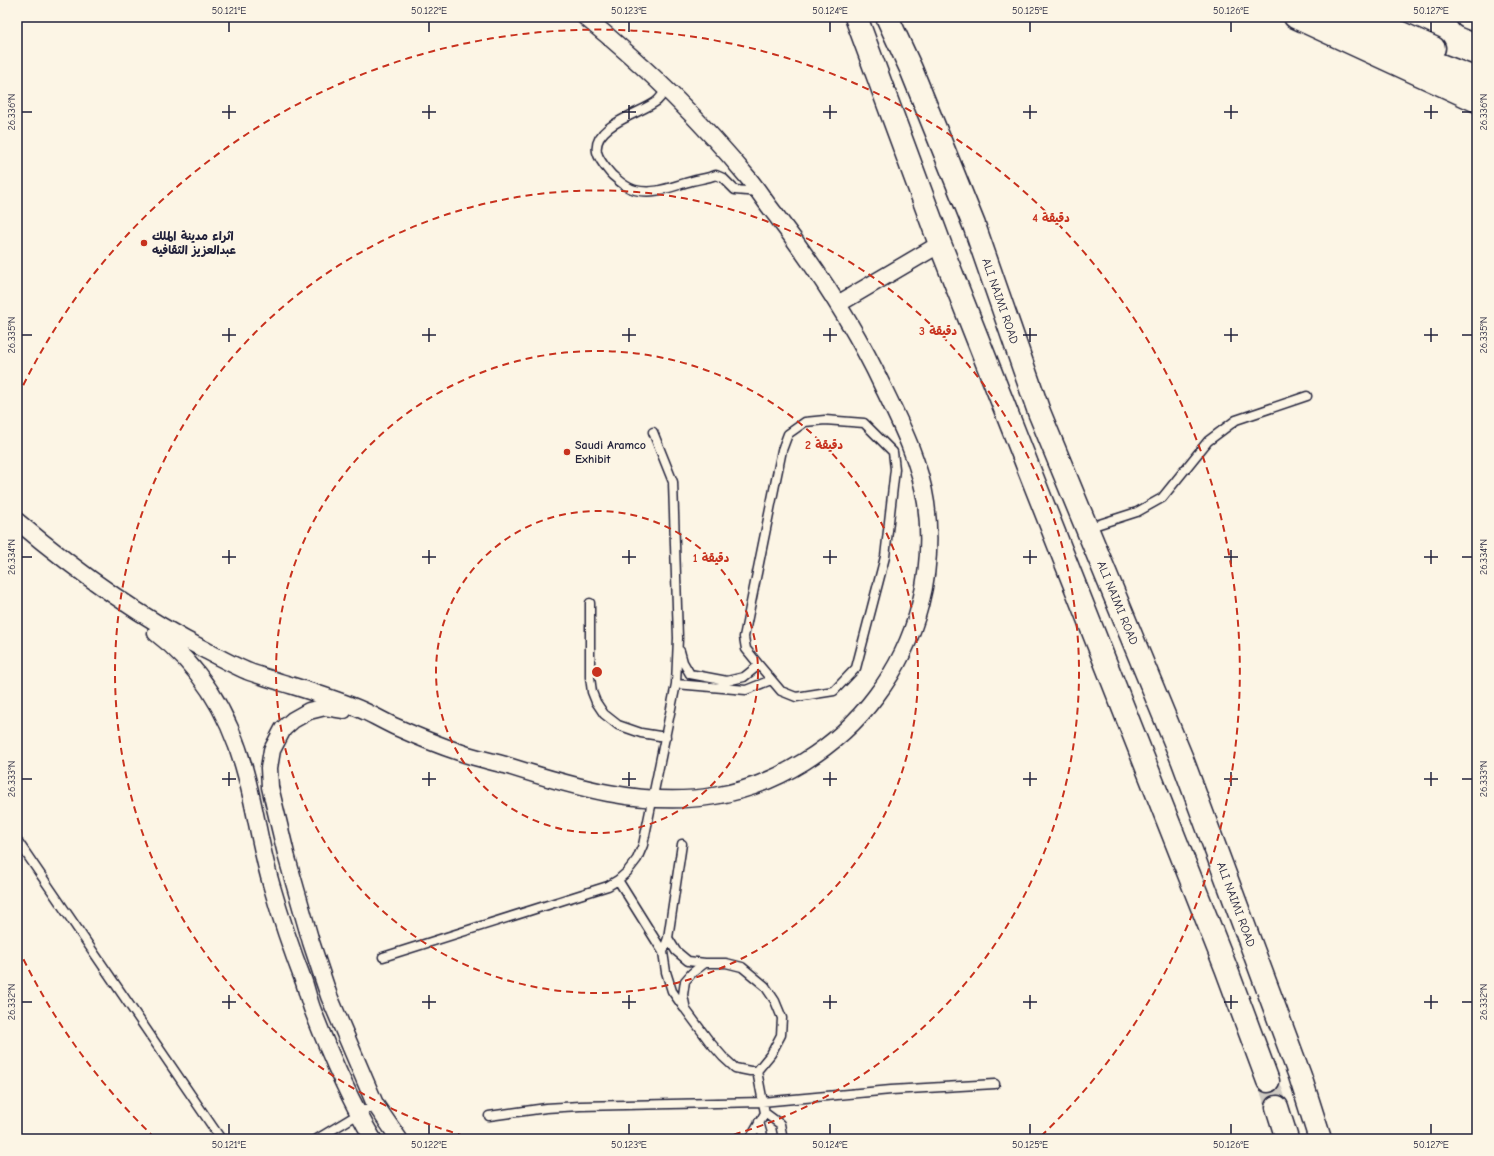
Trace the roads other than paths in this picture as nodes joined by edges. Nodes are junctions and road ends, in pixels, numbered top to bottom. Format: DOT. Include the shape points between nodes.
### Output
graph roads {
  1 [pos="585,17"];
  2 [pos="856,17"];
  3 [pos="887,17"];
  4 [pos="896,17"];
  5 [pos="1295,17"];
  6 [pos="1314,17"];
  7 [pos="1366,17"];
  8 [pos="1467,17"];
  9 [pos="1477,21"];
  10 [pos="1477,68"];
  11 [pos="911,69"];
  12 [pos="1477,79"];
  13 [pos="665,88"];
  14 [pos="1477,100"];
  15 [pos="759,192"];
  16 [pos="940,244"];
  17 [pos="838,304"];
  18 [pos="1307,396"];
  19 [pos="653,432"];
  20 [pos="17,521"];
  21 [pos="1086,528"];
  22 [pos="123,602"];
  23 [pos="590,603"];
  24 [pos="678,638"];
  25 [pos="759,665"];
  26 [pos="771,680"];
  27 [pos="676,684"];
  28 [pos="373,715"];
  29 [pos="666,737"];
  30 [pos="654,798"];
  31 [pos="17,840"];
  32 [pos="682,844"];
  33 [pos="618,880"];
  34 [pos="668,938"];
  35 [pos="663,952"];
  36 [pos="383,957"];
  37 [pos="705,963"];
  38 [pos="686,1010"];
  39 [pos="757,1071"];
  40 [pos="1268,1081"];
  41 [pos="995,1084"];
  42 [pos="762,1102"];
  43 [pos="375,1104"];
  44 [pos="1277,1107"];
  45 [pos="358,1113"];
  46 [pos="765,1113"];
  47 [pos="489,1116"];
  48 [pos="760,1122"];
  49 [pos="221,1139"];
  50 [pos="317,1139"];
  51 [pos="373,1139"];
  52 [pos="398,1139"];
  53 [pos="750,1139"];
  54 [pos="764,1139"];
  55 [pos="783,1139"];
  56 [pos="1287,1139"];
  57 [pos="1320,1139"];
  1 -- 13 [label="street"];
  2 -- 16 [label="main road"];
  3 -- 11 [label="main road"];
  4 -- 11 [label="main road"];
  5 -- 14 [label="main road"];
  6 -- 12 [label="main road"];
  7 -- 10 [label="main road"];
  8 -- 9 [label="main road"];
  11 -- 21 [label="main road, ALI NAIMI ROAD" via="974,225 1039,412"];
  13 -- 15 [label="street" via="731,157"];
  13 -- 15 [label="lane" via="656,101 616,122 598,142 597,152 605,167 624,186 635,190 663,190 716,175 735,190"];
  15 -- 17 [label="street"];
  16 -- 17 [label="street"];
  16 -- 40 [label="main road" via="1226,968"];
  17 -- 30 [label="street" via="863,346 909,442 926,502 927,542 923,593 914,626 887,682 868,706 831,743 806,761 784,773 720,795 679,799"];
  18 -- 21 [label="lane" via="1236,420 1208,441 1162,498 1137,512"];
  19 -- 24 [label="lane" via="673,482"];
  20 -- 22 [label="street" via="85,576"];
  21 -- 57 [label="main road, ALI NAIMI ROAD" via="1182,759 1300,1076"];
  22 -- 28 [label="street" via="190,642 247,671 345,703"];
  22 -- 45 [label="street" via="133,615 171,644 195,669 214,697 233,735 246,775 287,936 313,1010"];
  23 -- 29 [label="lane" via="590,677 596,702 604,714 618,725 641,733"];
  24 -- 25 [label="lane" via="682,662 690,674 727,681 744,678"];
  24 -- 27 [label="lane"];
  25 -- 26 [label="lane"];
  25 -- 26 [label="lane" via="746,649 744,637 782,450 788,434 805,422 825,420 864,423 893,452 895,469 885,557 856,668 834,691 796,697 781,691"];
  26 -- 27 [label="lane" via="746,690"];
  27 -- 29 [label="lane"];
  28 -- 30 [label="street" via="462,754 599,791"];
  28 -- 43 [label="street" via="325,707 309,711 293,720 283,730 272,750 269,768 270,787 282,838 311,942 329,996"];
  29 -- 30 [label="lane"];
  30 -- 33 [label="lane" via="644,845 637,859"];
  31 -- 49 [label="lane"];
  32 -- 34 [label="lane"];
  33 -- 35 [label="lane"];
  33 -- 36 [label="lane" via="608,886"];
  34 -- 35 [label="lane"];
  34 -- 37 [label="lane" via="676,951 688,961"];
  35 -- 38 [label="lane" via="672,991"];
  37 -- 38 [label="lane" via="685,982 682,995"];
  37 -- 39 [label="lane" via="726,963 742,968 765,986 775,1001 782,1018 780,1035"];
  38 -- 39 [label="lane" via="709,1041 735,1068"];
  39 -- 42 [label="lane"];
  41 -- 42 [label="lane" via="891,1090"];
  42 -- 46 [label="lane"];
  42 -- 47 [label="lane" via="580,1106"];
  43 -- 45 [label="lane"];
  43 -- 52 [label="street"];
  44 -- 56 [label="main road"];
  45 -- 50 [label="lane"];
  45 -- 51 [label="street"];
  46 -- 48 [label="lane"];
  46 -- 55 [label="lane" via="780,1124"];
  48 -- 53 [label="lane"];
  48 -- 54 [label="lane"];
}
